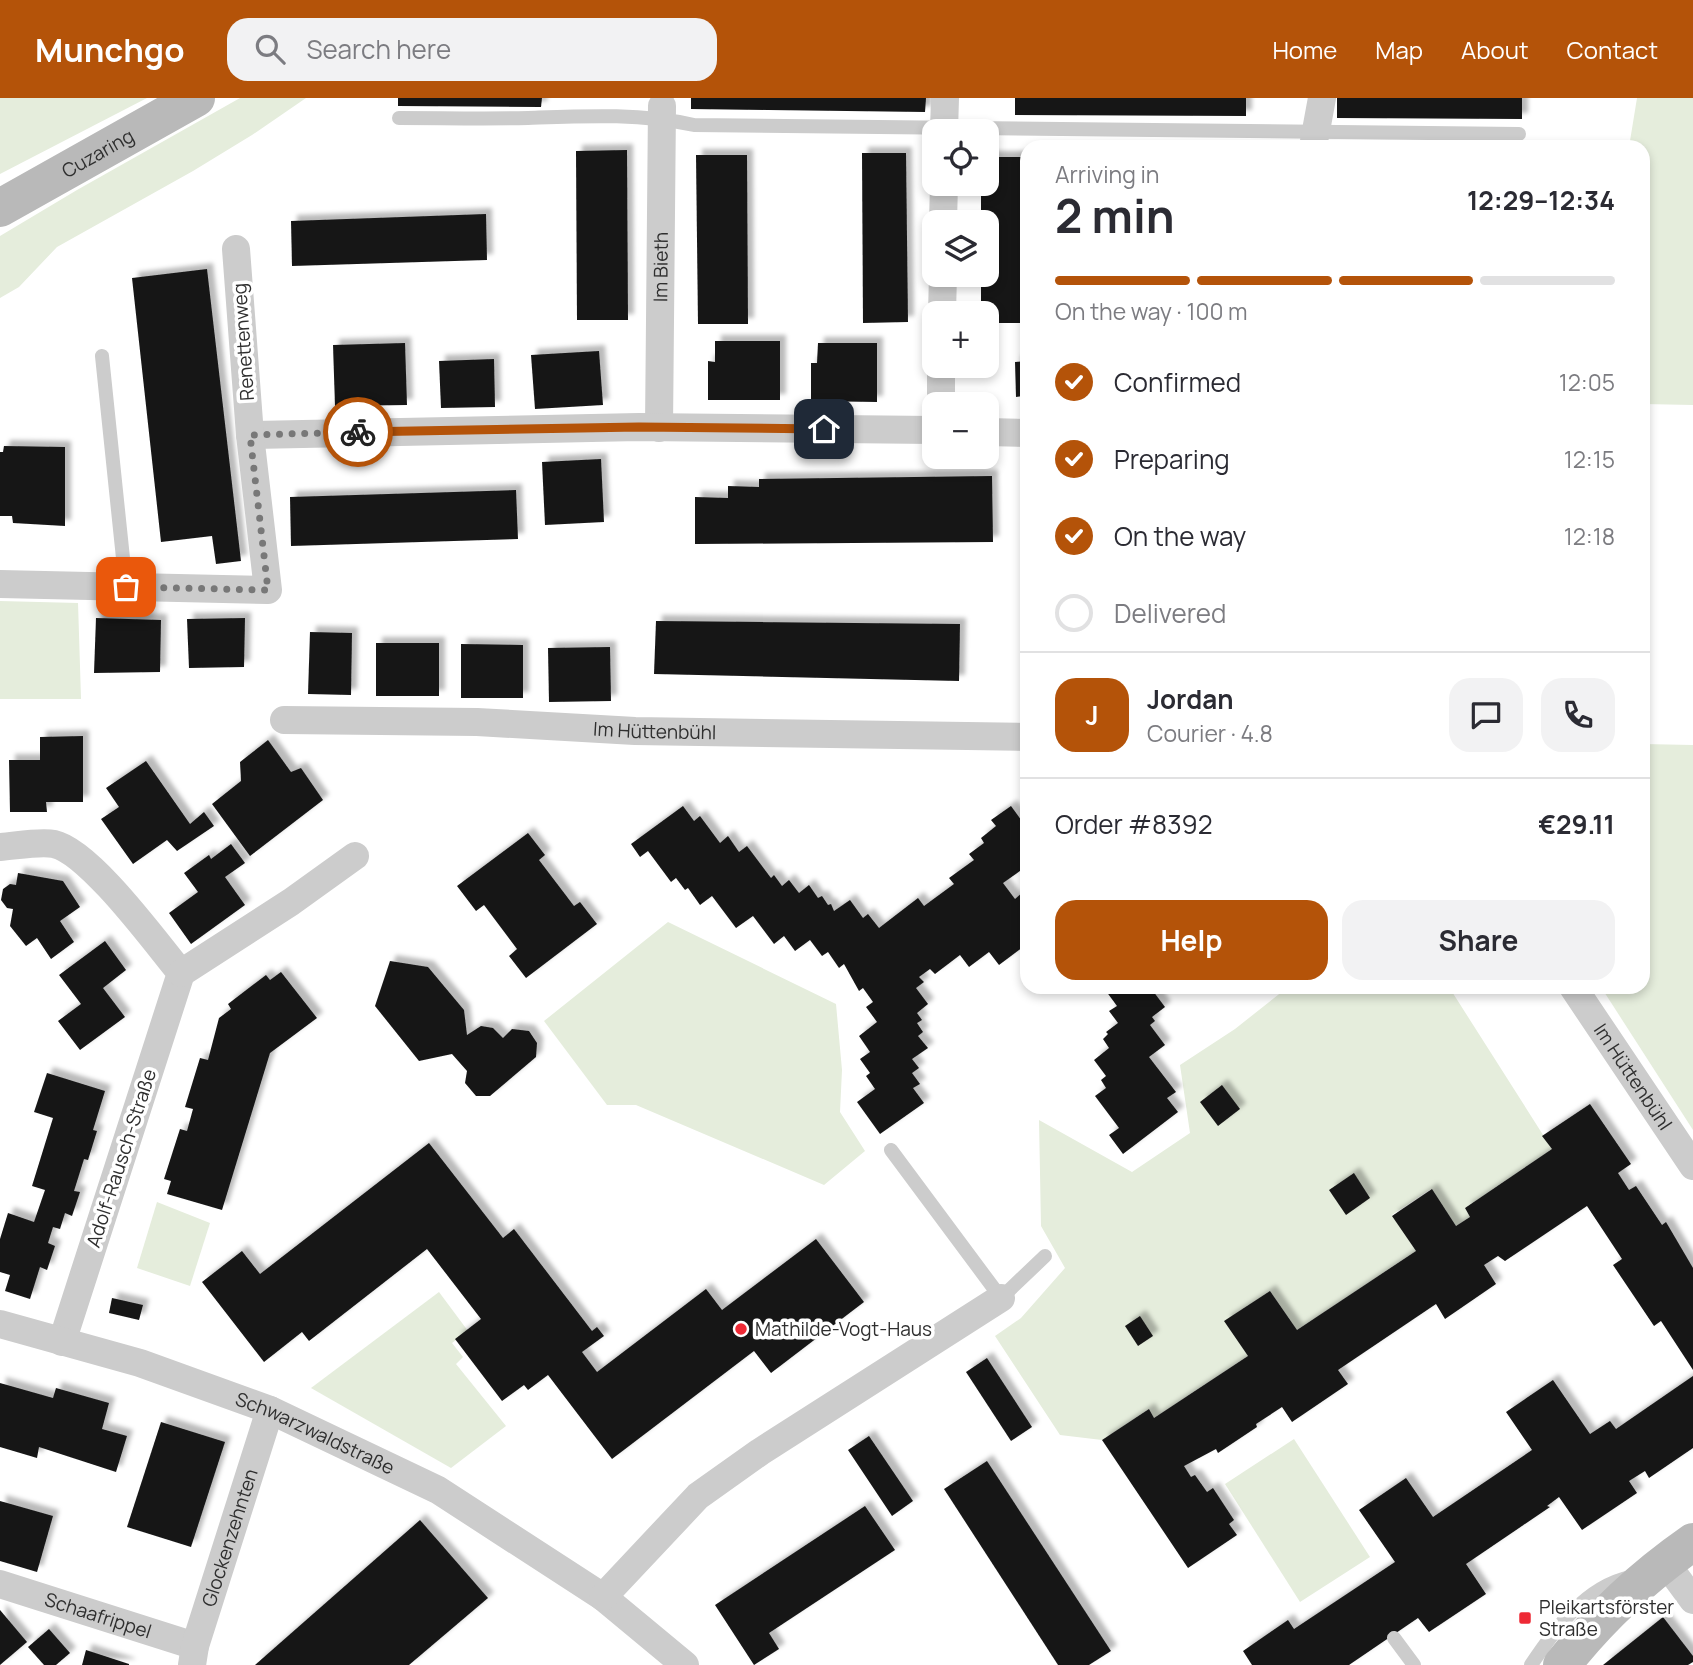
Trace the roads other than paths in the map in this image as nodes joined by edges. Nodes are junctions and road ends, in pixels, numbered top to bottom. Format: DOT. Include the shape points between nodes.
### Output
graph roads {
  1 [pos="196,98"];
  2 [pos="945,98"];
  3 [pos="1322,98"];
  4 [pos="662,105"];
  5 [pos="399,118"];
  6 [pos="944,119"];
  7 [pos="922,130"];
  8 [pos="999,132"];
  9 [pos="1519,134"];
  10 [pos="1314,139"];
  11 [pos="0,208"];
  12 [pos="236,249"];
  13 [pos="102,356"];
  14 [pos="659,428"];
  15 [pos="922,430"];
  16 [pos="999,432"];
  17 [pos="1020,433"];
  18 [pos="250,435"];
  19 [pos="0,584"];
  20 [pos="126,587"];
  21 [pos="284,720"];
  22 [pos="1020,737"];
  23 [pos="0,847"];
  24 [pos="355,856"];
  25 [pos="181,973"];
  26 [pos="1578,994"];
  27 [pos="891,1150"];
  28 [pos="1693,1166"];
  29 [pos="1045,1256"];
  30 [pos="1001,1298"];
  31 [pos="0,1324"];
  32 [pos="62,1342"];
  33 [pos="270,1410"];
  34 [pos="1670,1559"];
  35 [pos="0,1584"];
  36 [pos="603,1597"];
  37 [pos="1693,1600"];
  38 [pos="1394,1638"];
  39 [pos="194,1655"];
  40 [pos="685,1665"];
  41 [pos="1414,1665"];
  42 [pos="1531,1665"];
  43 [pos="1562,1665"];
  1 -- 11 [label="main road, Cuzaring"];
  2 -- 6 [label="street"];
  3 -- 10 [label="street"];
  4 -- 5 [label="lane" via="584,115"];
  4 -- 7 [label="lane" via="694,125"];
  4 -- 14 [label="street, Im Bieth"];
  8 -- 10 [label="lane"];
  9 -- 10 [label="lane"];
  12 -- 18 [label="street, Renettenweg"];
  13 -- 20 [label="lane"];
  14 -- 15 [label="street"];
  14 -- 18 [label="street"];
  16 -- 17 [label="street"];
  18 -- 20 [label="street, Renettenweg" via="268,590"];
  19 -- 20 [label="street"];
  21 -- 22 [label="street, Im Hüttenbühl" via="477,722 635,732"];
  23 -- 25 [label="street" via="53,844 75,854 97,873"];
  24 -- 25 [label="street"];
  25 -- 32 [label="street, Adolf-Rausch-Straße"];
  26 -- 28 [label="street, Im Hüttenbühl"];
  27 -- 30 [label="lane"];
  29 -- 30 [label="lane"];
  30 -- 36 [label="street" via="698,1496"];
  31 -- 32 [label="street, Schwarzwaldstraße"];
  32 -- 33 [label="street, Schwarzwaldstraße" via="140,1363"];
  33 -- 36 [label="street, Schwarzwaldstraße" via="438,1490"];
  33 -- 39 [label="street, Glockenzehnten"];
  34 -- 37 [label="street"];
  34 -- 42 [label="lane" via="1601,1587 1564,1620"];
  34 -- 43 [label="main road"];
  35 -- 39 [label="street, Schaafrippel"];
  36 -- 40 [label="street, Schwarzwaldstraße"];
  38 -- 41 [label="lane"];
}
